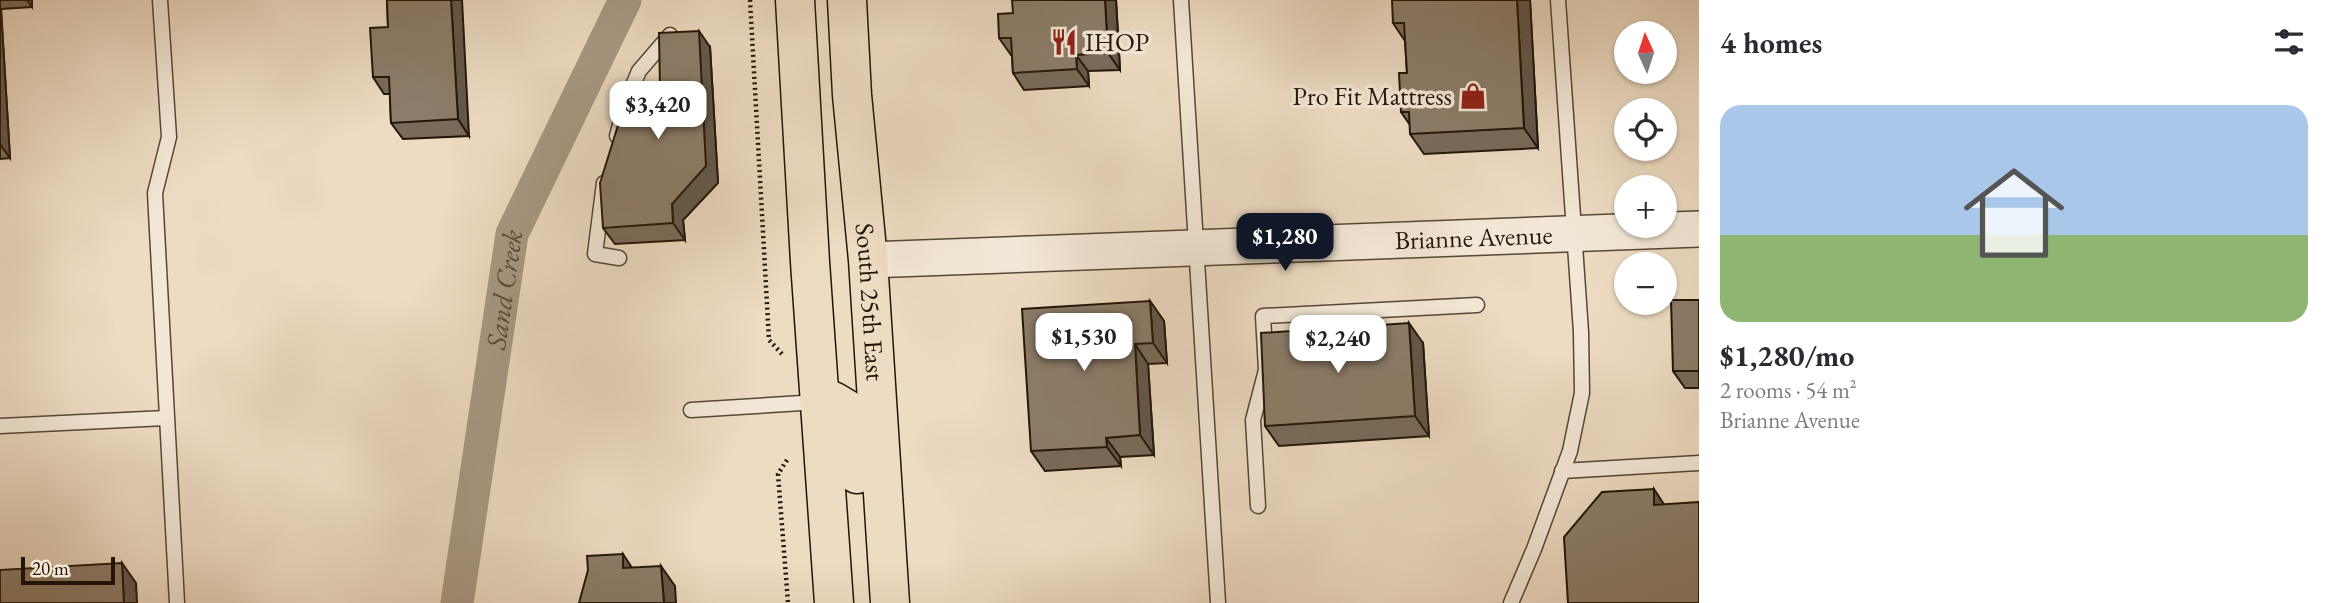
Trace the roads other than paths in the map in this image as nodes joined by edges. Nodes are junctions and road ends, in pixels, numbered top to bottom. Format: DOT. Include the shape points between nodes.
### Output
graph roads {
  1 [pos="160,0"];
  2 [pos="795,0"];
  3 [pos="846,0"];
  4 [pos="1181,0"];
  5 [pos="1558,0"];
  6 [pos="670,35"];
  7 [pos="1699,229"];
  8 [pos="1572,234"];
  9 [pos="1195,248"];
  10 [pos="619,258"];
  11 [pos="868,260"];
  12 [pos="1477,305"];
  13 [pos="819,402"];
  14 [pos="691,410"];
  15 [pos="166,418"];
  16 [pos="0,426"];
  17 [pos="1699,463"];
  18 [pos="1562,471"];
  19 [pos="1258,506"];
  20 [pos="884,521"];
  21 [pos="177,603"];
  22 [pos="834,603"];
  23 [pos="890,603"];
  24 [pos="1218,603"];
  25 [pos="1511,603"];
  1 -- 15 [label="lane" via="169,137 155,193"];
  2 -- 13 [label="main road"];
  3 -- 11 [label="main road, South 25th East"];
  4 -- 9 [label="lane"];
  5 -- 8 [label="lane"];
  6 -- 10 [label="lane" via="639,71 610,159 595,254"];
  7 -- 8 [label="street, Brianne Avenue"];
  8 -- 9 [label="street, Brianne Avenue"];
  8 -- 18 [label="lane" via="1582,393"];
  9 -- 11 [label="street, Brianne Avenue"];
  9 -- 24 [label="lane"];
  11 -- 20 [label="main road, South 25th East"];
  12 -- 19 [label="lane" via="1263,316 1266,370 1253,420"];
  13 -- 14 [label="lane"];
  13 -- 20 [label="main road" via="833,401 848,410 857,474"];
  13 -- 22 [label="main road"];
  15 -- 16 [label="lane"];
  15 -- 21 [label="lane"];
  17 -- 18 [label="lane"];
  18 -- 25 [label="lane"];
  20 -- 23 [label="main road, South 25th East"];
}
